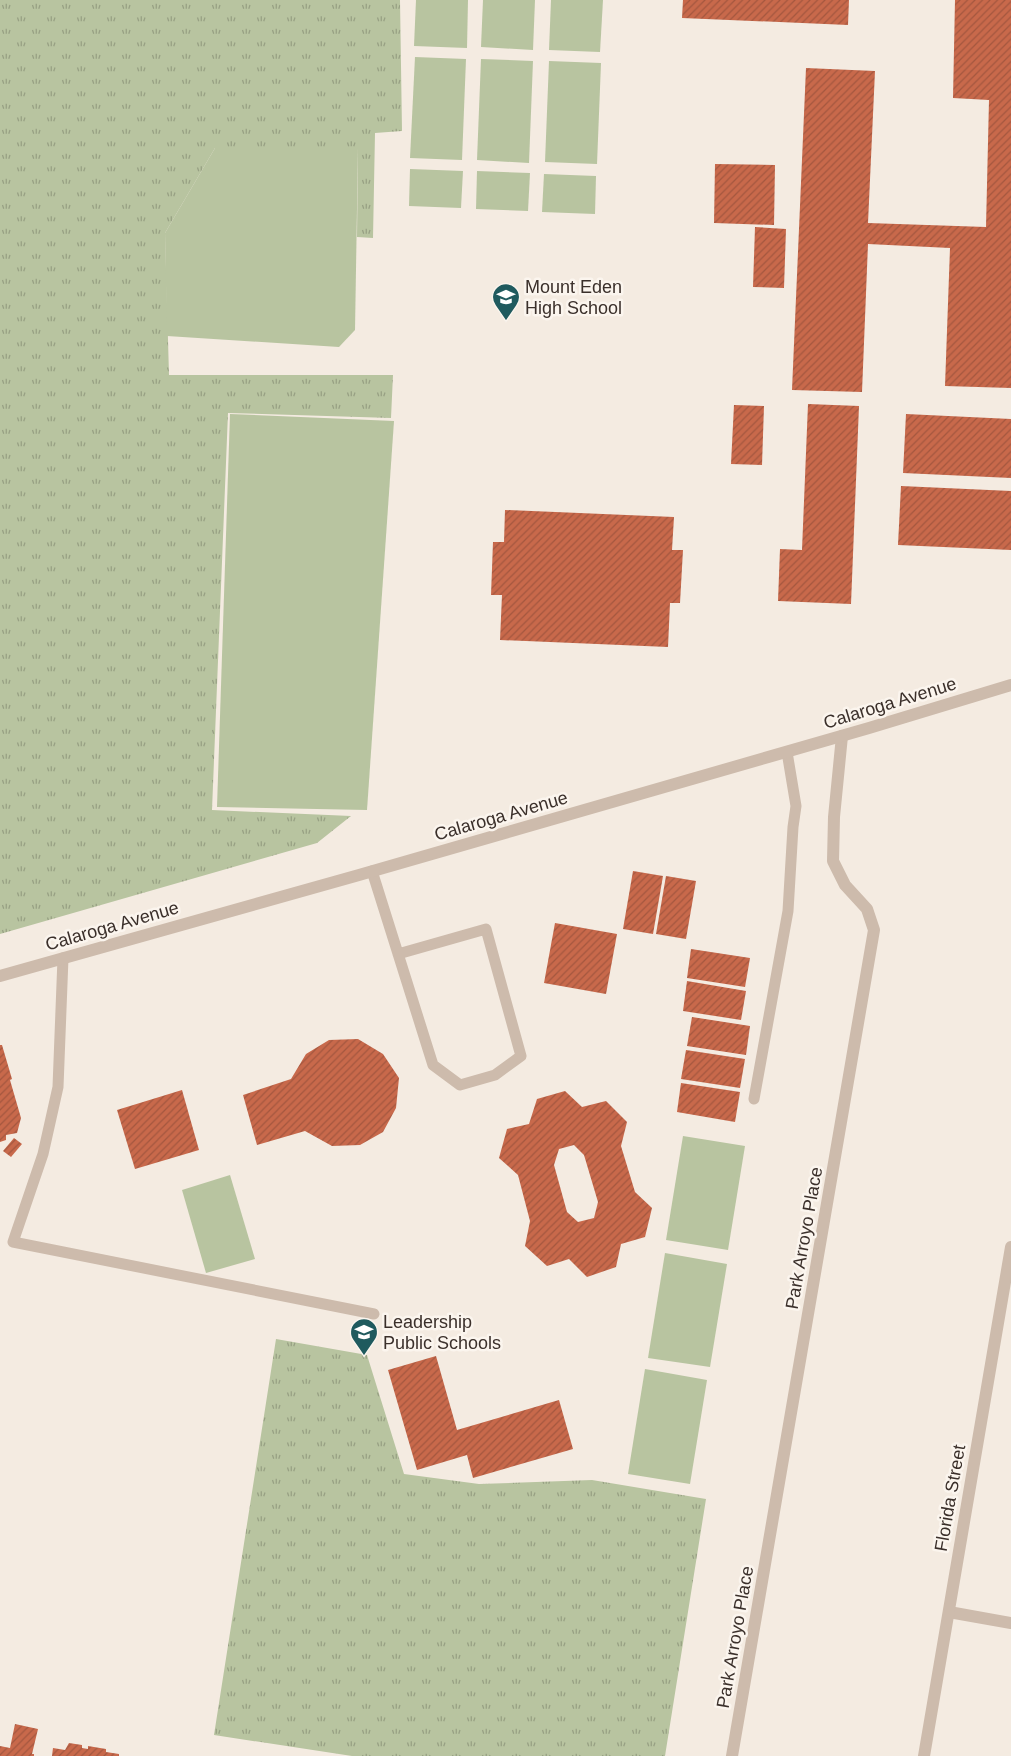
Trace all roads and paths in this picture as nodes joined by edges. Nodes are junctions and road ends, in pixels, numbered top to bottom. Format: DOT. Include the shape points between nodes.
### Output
graph roads {
  1 [pos="1010,687"];
  2 [pos="842,736"];
  3 [pos="787,752"];
  4 [pos="372,871"];
  5 [pos="398,954"];
  6 [pos="63,958"];
  7 [pos="0,976"];
  8 [pos="754,1099"];
  9 [pos="1011,1247"];
  10 [pos="1006,1301"];
  11 [pos="374,1314"];
  12 [pos="948,1612"];
  13 [pos="1011,1623"];
  14 [pos="732,1756"];
  15 [pos="924,1756"];
  1 -- 2 [label="street, Calaroga Avenue"];
  2 -- 3 [label="street, Calaroga Avenue"];
  2 -- 14 [label="street, Park Arroyo Place" via="833,861 845,885 867,909 874,930"];
  3 -- 4 [label="street, Calaroga Avenue"];
  3 -- 8 [label="lane" via="796,806 788,912"];
  4 -- 5 [label="lane"];
  4 -- 6 [label="street, Calaroga Avenue"];
  5 -- 5 [label="lane" via="432,1065 460,1085 495,1075 521,1056 486,928"];
  6 -- 7 [label="street, Calaroga Avenue"];
  6 -- 11 [label="lane" via="58,1087 43,1154 13,1242"];
  9 -- 10 [label="street, Florida Street"];
  10 -- 12 [label="street, Florida Street"];
  12 -- 13 [label="street"];
  12 -- 15 [label="street, Florida Street"];
}
